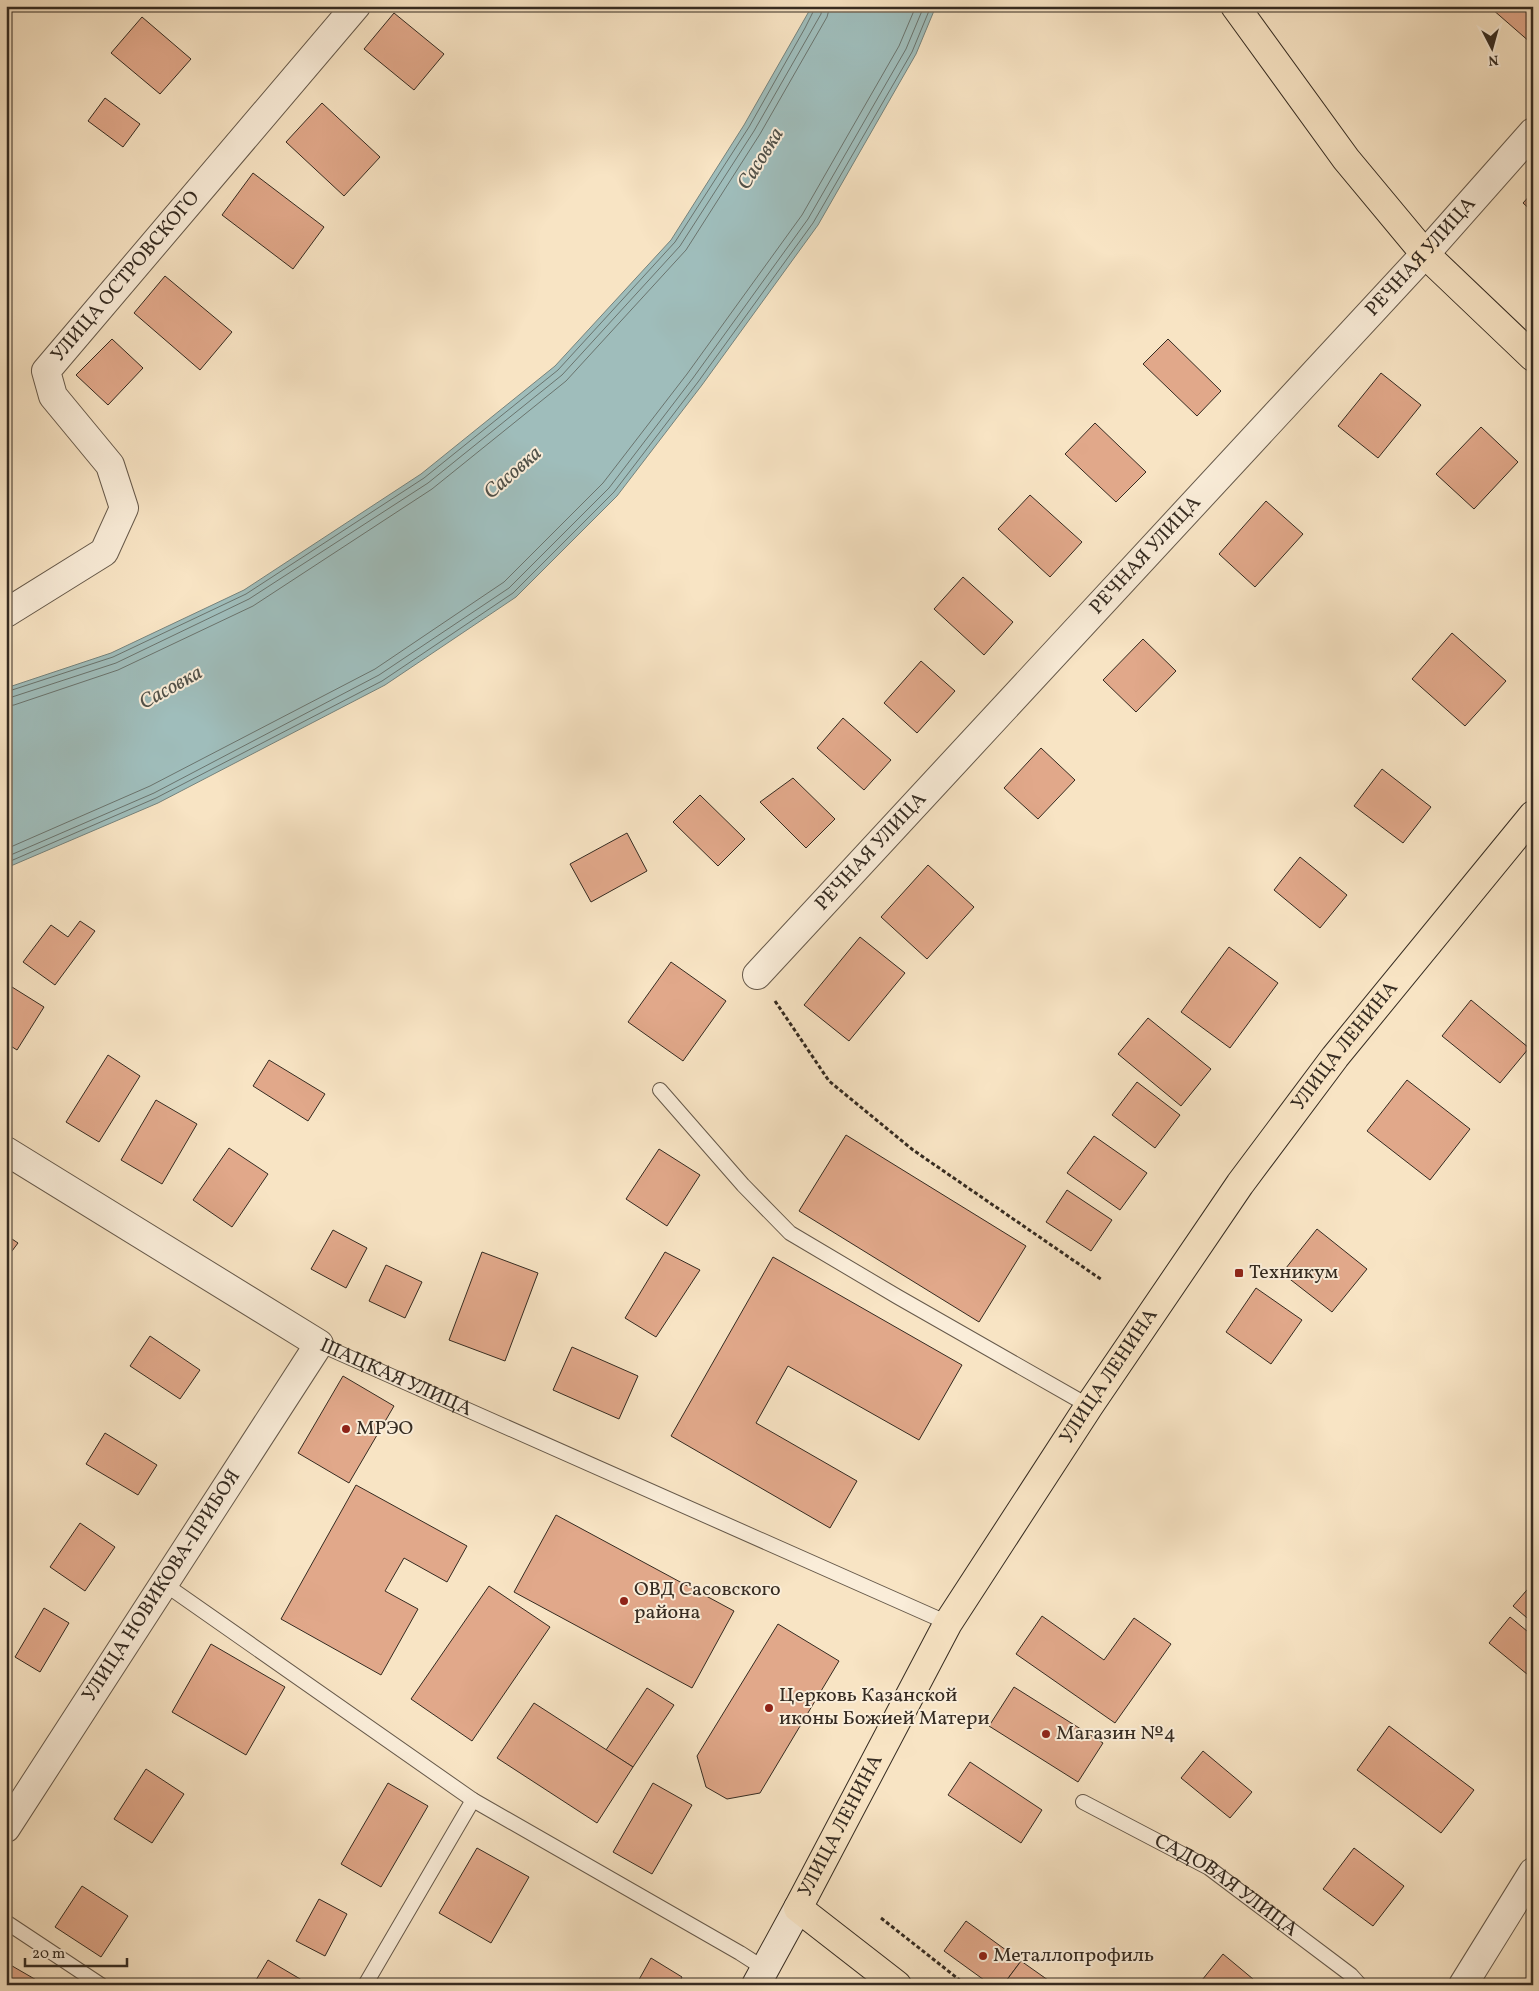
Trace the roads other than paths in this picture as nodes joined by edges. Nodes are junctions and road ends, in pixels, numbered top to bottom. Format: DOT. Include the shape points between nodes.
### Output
graph roads {
  1 [pos="356,6"];
  2 [pos="1235,6"];
  3 [pos="1533,132"];
  4 [pos="1425,254"];
  5 [pos="1533,357"];
  6 [pos="6,612"];
  7 [pos="1533,815"];
  8 [pos="757,974"];
  9 [pos="660,1090"];
  10 [pos="6,1151"];
  11 [pos="320,1344"];
  12 [pos="1089,1406"];
  13 [pos="163,1583"];
  14 [pos="948,1623"];
  15 [pos="473,1800"];
  16 [pos="1083,1802"];
  17 [pos="6,1828"];
  18 [pos="1533,1872"];
  19 [pos="798,1908"];
  20 [pos="6,1922"];
  21 [pos="761,1977"];
  22 [pos="101,1985"];
  23 [pos="365,1985"];
  24 [pos="897,1985"];
  25 [pos="1360,1985"];
  26 [pos="1463,1985"];
  1 -- 6 [label="street, УЛИЦА ОСТРОВСКОГО" via="46,371 53,396 110,465 124,508 104,552"];
  2 -- 4 [label="main road" via="1346,160"];
  3 -- 4 [label="street, РЕЧНАЯ УЛИЦА"];
  4 -- 5 [label="main road"];
  4 -- 8 [label="street, РЕЧНАЯ УЛИЦА"];
  7 -- 12 [label="main road, УЛИЦА ЛЕНИНА" via="1335,1057 1240,1184"];
  9 -- 12 [label="lane" via="790,1233"];
  10 -- 11 [label="street, ШАЦКАЯ УЛИЦА"];
  11 -- 13 [label="street, УЛИЦА НОВИКОВА-ПРИБОЯ"];
  11 -- 14 [label="lane, ШАЦКАЯ УЛИЦА"];
  12 -- 14 [label="main road, УЛИЦА ЛЕНИНА"];
  13 -- 15 [label="lane"];
  13 -- 17 [label="street, УЛИЦА НОВИКОВА-ПРИБОЯ"];
  14 -- 19 [label="main road, УЛИЦА ЛЕНИНА"];
  15 -- 21 [label="lane" via="740,1953"];
  15 -- 23 [label="lane"];
  16 -- 25 [label="lane, САДОВАЯ УЛИЦА" via="1208,1868"];
  18 -- 26 [label="street"];
  19 -- 21 [label="street, УЛИЦА ЛЕНИНА"];
  19 -- 24 [label="main road"];
  20 -- 22 [label="lane"];
}
